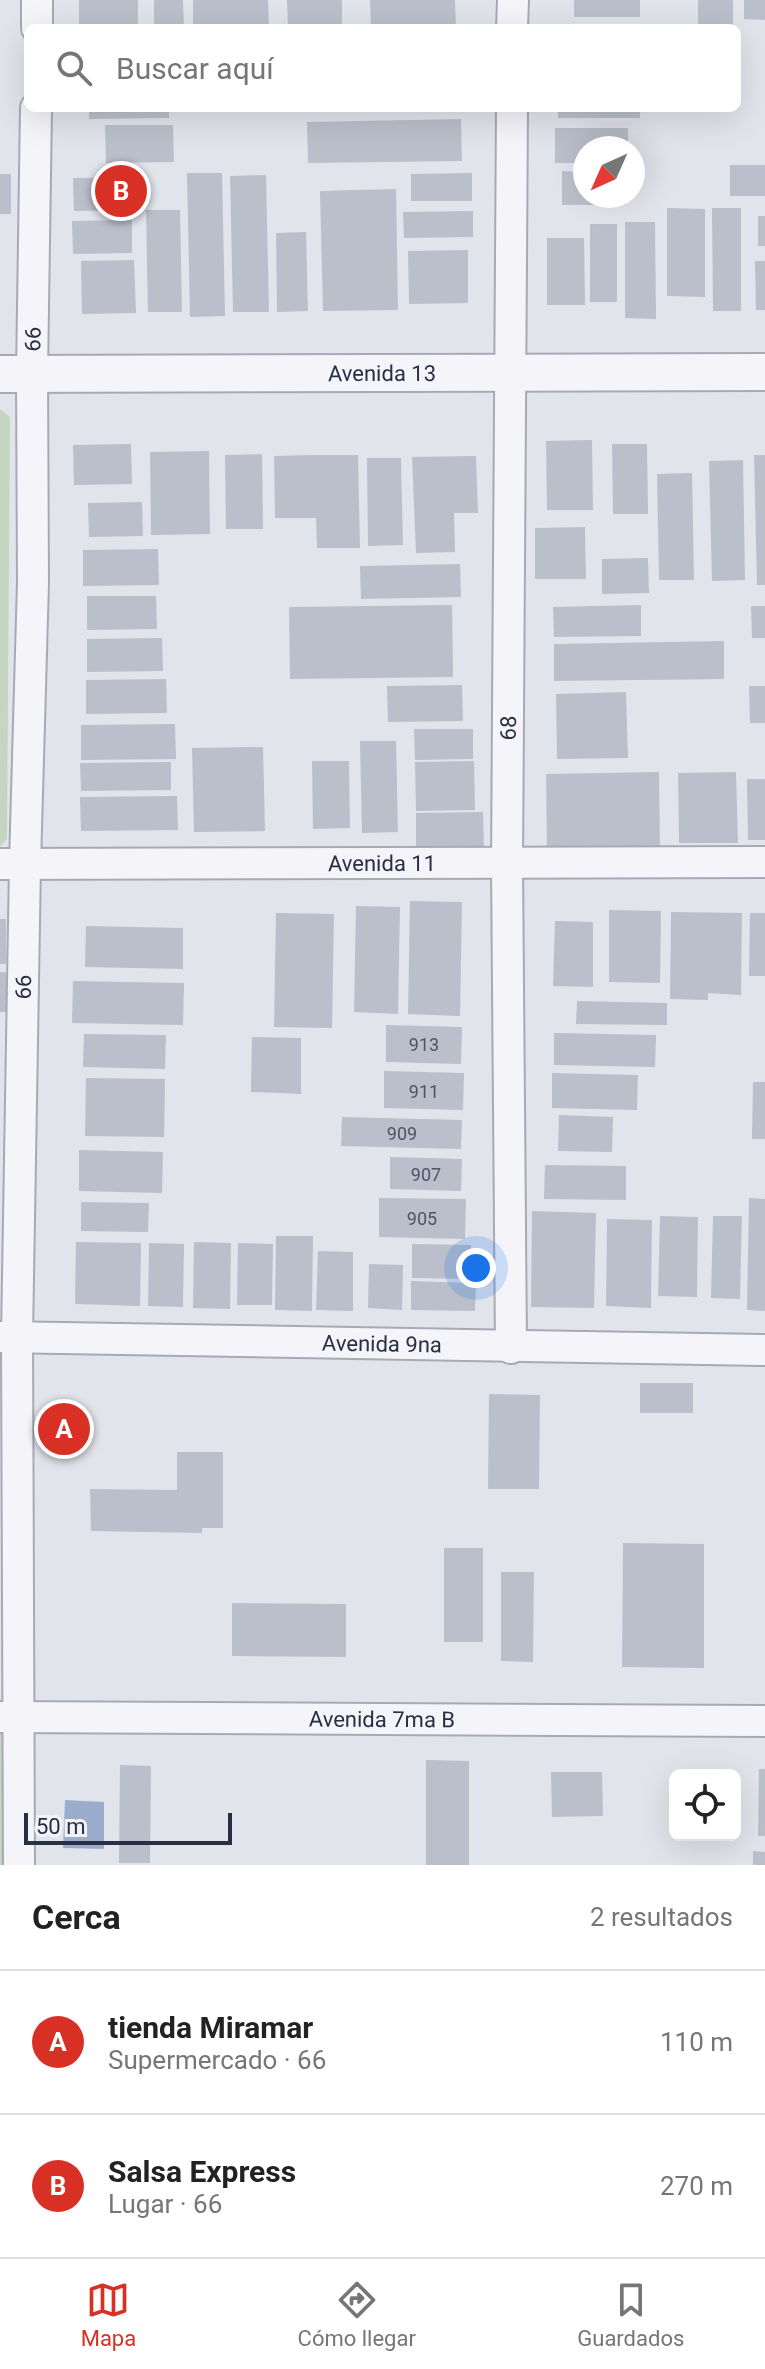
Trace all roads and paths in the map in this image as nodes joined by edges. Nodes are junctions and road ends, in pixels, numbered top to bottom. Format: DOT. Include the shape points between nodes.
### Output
graph roads {
  1 [pos="37,0"];
  2 [pos="513,0"];
  3 [pos="37,24"];
  4 [pos="512,24"];
  5 [pos="36,112"];
  6 [pos="512,112"];
  7 [pos="765,372"];
  8 [pos="511,373"];
  9 [pos="16,374"];
  10 [pos="765,862"];
  11 [pos="12,864"];
  12 [pos="507,864"];
  13 [pos="8,1337"];
  14 [pos="511,1348"];
  15 [pos="765,1350"];
  16 [pos="10,1718"];
  17 [pos="765,1721"];
  18 [pos="19,1865"];
  1 -- 3 [label="street"];
  2 -- 4 [label="street"];
  5 -- 9 [label="street, 66"];
  6 -- 8 [label="street, 68"];
  7 -- 8 [label="street, Avenida 13"];
  8 -- 9 [label="street, Avenida 13"];
  8 -- 12 [label="street, 68"];
  9 -- 11 [label="street, 66" via="33,582"];
  10 -- 12 [label="street, Avenida 11"];
  11 -- 12 [label="street, Avenida 11"];
  11 -- 13 [label="street, 66"];
  12 -- 14 [label="street, 68"];
  13 -- 14 [label="street, Avenida 9na"];
  13 -- 16 [label="street, 66"];
  14 -- 15 [label="street, Avenida 9na"];
  16 -- 17 [label="street, Avenida 7ma B"];
  16 -- 18 [label="street, 66"];
}
